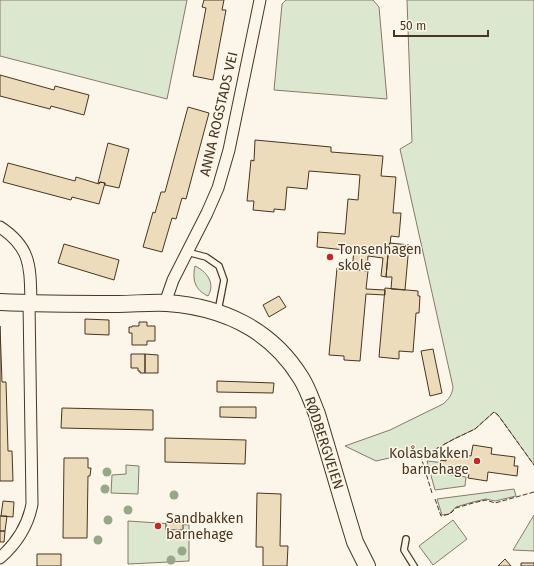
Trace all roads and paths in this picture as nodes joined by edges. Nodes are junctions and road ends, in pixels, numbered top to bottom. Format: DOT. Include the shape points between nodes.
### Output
graph roads {
  1 [pos="260,0"];
  2 [pos="0,227"];
  3 [pos="187,252"];
  4 [pos="0,302"];
  5 [pos="30,303"];
  6 [pos="165,303"];
  7 [pos="217,312"];
  8 [pos="406,538"];
  9 [pos="0,558"];
  10 [pos="367,566"];
  11 [pos="414,566"];
  1 -- 3 [label="street, ANNA ROGSTADS VEI" via="229,150 218,188"];
  2 -- 5 [label="street" via="17,240 28,260"];
  3 -- 6 [label="street, ANNA ROGSTADS VEI"];
  3 -- 7 [label="lane" via="206,257 219,266 224,280"];
  4 -- 5 [label="street, RØDBERGVEIEN"];
  5 -- 6 [label="street, RØDBERGVEIEN"];
  5 -- 9 [label="street" via="32,504 30,516 19,539"];
  6 -- 7 [label="street, RØDBERGVEIEN"];
  7 -- 10 [label="street, RØDBERGVEIEN" via="234,318 265,337 285,356 302,379 317,414 348,519"];
  8 -- 11 [label="lane" via="404,550"];
}
